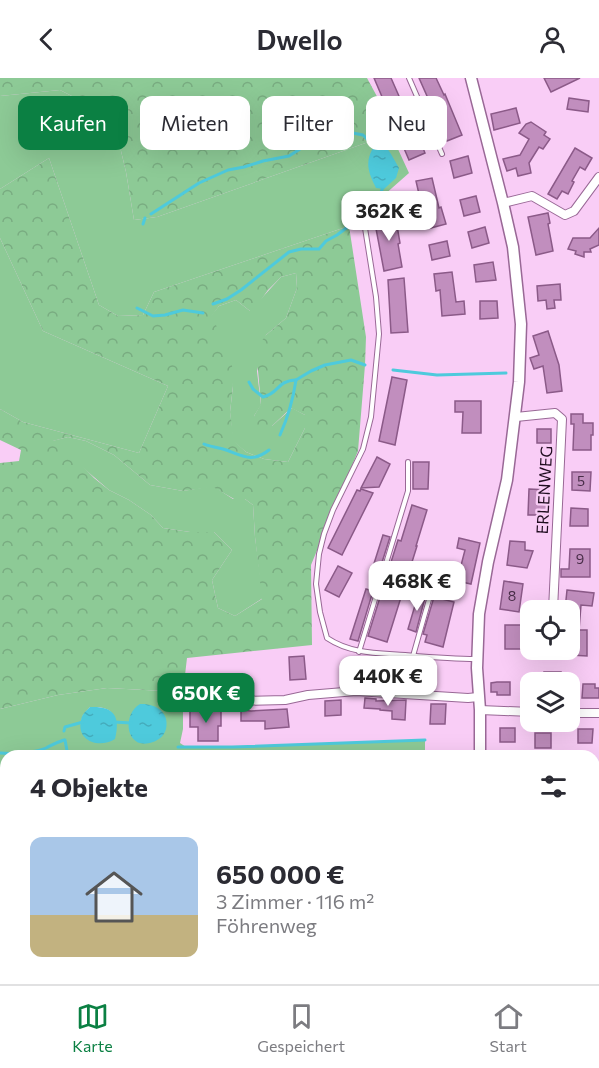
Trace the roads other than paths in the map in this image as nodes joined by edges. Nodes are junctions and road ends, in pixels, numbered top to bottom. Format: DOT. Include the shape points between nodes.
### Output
graph roads {
  1 [pos="409,78"];
  2 [pos="471,78"];
  3 [pos="442,154"];
  4 [pos="599,177"];
  5 [pos="504,203"];
  6 [pos="365,228"];
  7 [pos="516,417"];
  8 [pos="408,462"];
  9 [pos="430,596"];
  10 [pos="553,600"];
  11 [pos="359,652"];
  12 [pos="412,656"];
  13 [pos="477,659"];
  14 [pos="478,697"];
  15 [pos="190,702"];
  16 [pos="480,710"];
  17 [pos="520,712"];
  18 [pos="580,713"];
  19 [pos="599,713"];
  20 [pos="480,750"];
  1 -- 3 [label="lane"];
  2 -- 5 [label="main road"];
  4 -- 5 [label="street" via="574,211 565,215 535,197"];
  5 -- 7 [label="main road" via="521,324"];
  6 -- 11 [label="lane" via="379,334 371,417 363,449 324,534 316,584 327,639"];
  7 -- 10 [label="street, ERLENWEG" via="555,413 562,419"];
  7 -- 13 [label="main road" via="479,614"];
  8 -- 11 [label="lane" via="408,491"];
  9 -- 12 [label="lane"];
  11 -- 12 [label="lane"];
  12 -- 13 [label="lane"];
  13 -- 14 [label="main road"];
  14 -- 15 [label="street" via="356,691 285,700"];
  14 -- 16 [label="main road"];
  16 -- 17 [label="street"];
  16 -- 20 [label="main road"];
  18 -- 19 [label="street"];
}
